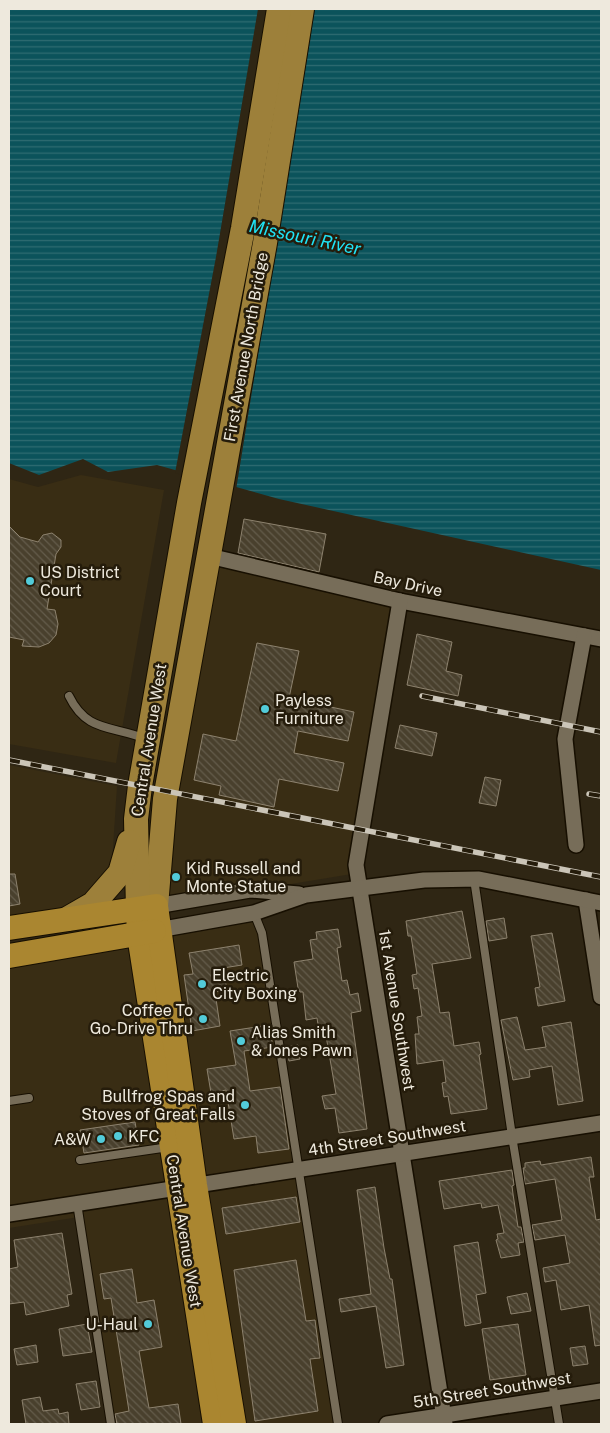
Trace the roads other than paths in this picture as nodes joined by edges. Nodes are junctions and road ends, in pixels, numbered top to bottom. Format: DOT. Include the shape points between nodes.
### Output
graph roads {
  1 [pos="278,9"];
  2 [pos="302,9"];
  3 [pos="189,503"];
  4 [pos="218,508"];
  5 [pos="209,556"];
  6 [pos="400,601"];
  7 [pos="584,636"];
  8 [pos="601,639"];
  9 [pos="69,696"];
  10 [pos="148,740"];
  11 [pos="136,819"];
  12 [pos="576,845"];
  13 [pos="474,879"];
  14 [pos="360,887"];
  15 [pos="306,895"];
  16 [pos="586,900"];
  17 [pos="601,903"];
  18 [pos="147,908"];
  19 [pos="254,913"];
  20 [pos="65,920"];
  21 [pos="9,928"];
  22 [pos="149,932"];
  23 [pos="9,956"];
  24 [pos="601,997"];
  25 [pos="28,1098"];
  26 [pos="9,1101"];
  27 [pos="601,1123"];
  28 [pos="512,1136"];
  29 [pos="171,1146"];
  30 [pos="402,1153"];
  31 [pos="80,1160"];
  32 [pos="298,1170"];
  33 [pos="186,1187"];
  34 [pos="77,1204"];
  35 [pos="9,1214"];
  36 [pos="601,1391"];
  37 [pos="555,1398"];
  38 [pos="444,1420"];
  39 [pos="111,1424"];
  40 [pos="215,1424"];
  41 [pos="234,1424"];
  42 [pos="338,1424"];
  43 [pos="387,1424"];
  44 [pos="559,1424"];
  1 -- 3 [label="main road, First Avenue North Bridge" via="243,228"];
  2 -- 4 [label="main road, First Avenue North Bridge"];
  3 -- 10 [label="main road, Central Avenue West"];
  4 -- 5 [label="main road, Central Avenue West"];
  5 -- 6 [label="street, Bay Drive"];
  5 -- 18 [label="main road, Central Avenue West"];
  6 -- 7 [label="street, Bay Drive"];
  6 -- 14 [label="street, 1st Avenue Southwest" via="356,865"];
  7 -- 8 [label="street, Bay Drive"];
  7 -- 12 [label="street" via="565,739"];
  9 -- 10 [label="lane" via="77,712 89,723"];
  10 -- 11 [label="main road, Central Avenue West"];
  11 -- 18 [label="main road, Central Avenue West"];
  11 -- 20 [label="main road" via="120,873 93,904"];
  13 -- 14 [label="street" via="424,880"];
  13 -- 16 [label="street"];
  13 -- 28 [label="lane"];
  14 -- 15 [label="street"];
  14 -- 30 [label="street, 1st Avenue Southwest"];
  15 -- 18 [label="street" via="250,890"];
  15 -- 19 [label="street"];
  16 -- 17 [label="street"];
  16 -- 24 [label="street"];
  18 -- 20 [label="highway"];
  18 -- 22 [label="highway, Central Avenue West"];
  19 -- 22 [label="street"];
  19 -- 32 [label="lane" via="262,933"];
  20 -- 21 [label="highway"];
  22 -- 23 [label="highway"];
  22 -- 29 [label="highway, Central Avenue West"];
  22 -- 33 [label="highway, Central Avenue West"];
  25 -- 26 [label="lane"];
  27 -- 28 [label="street, 4th Street Southwest"];
  28 -- 30 [label="street, 4th Street Southwest"];
  28 -- 37 [label="lane"];
  29 -- 31 [label="lane"];
  29 -- 33 [label="highway, Central Avenue West"];
  30 -- 32 [label="street, 4th Street Southwest"];
  30 -- 38 [label="street, 1st Avenue Southwest"];
  32 -- 33 [label="street, 4th Street Southwest"];
  32 -- 42 [label="lane"];
  33 -- 34 [label="street, 4th Street Southwest"];
  33 -- 40 [label="highway, Central Avenue West"];
  33 -- 41 [label="highway, Central Avenue West"];
  34 -- 35 [label="street, 4th Street Southwest"];
  34 -- 39 [label="lane"];
  36 -- 37 [label="street, 5th Street Southwest"];
  37 -- 38 [label="street, 5th Street Southwest"];
  37 -- 44 [label="lane"];
  38 -- 43 [label="street, 5th Street Southwest"];
}
